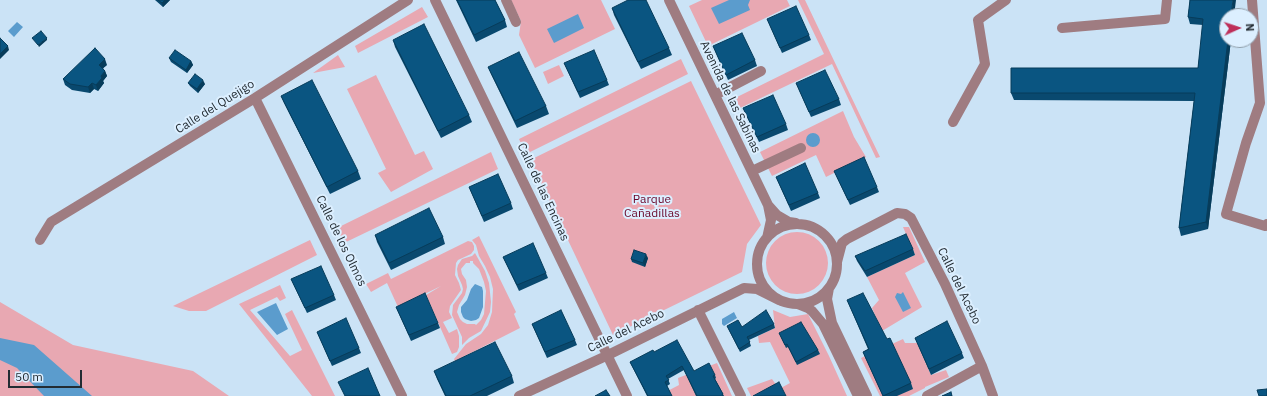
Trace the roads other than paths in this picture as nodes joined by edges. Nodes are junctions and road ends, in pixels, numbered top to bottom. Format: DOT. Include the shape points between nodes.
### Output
graph roads {
  1 [pos="408,0"];
  2 [pos="435,0"];
  3 [pos="506,0"];
  4 [pos="669,0"];
  5 [pos="1006,0"];
  6 [pos="1167,0"];
  7 [pos="1252,0"];
  8 [pos="516,22"];
  9 [pos="1062,28"];
  10 [pos="761,71"];
  11 [pos="715,95"];
  12 [pos="255,98"];
  13 [pos="953,122"];
  14 [pos="801,148"];
  15 [pos="752,171"];
  16 [pos="768,205"];
  17 [pos="798,224"];
  18 [pos="1267,224"];
  19 [pos="821,232"];
  20 [pos="767,238"];
  21 [pos="847,238"];
  22 [pos="40,240"];
  23 [pos="837,262"];
  24 [pos="757,264"];
  25 [pos="744,288"];
  26 [pos="829,288"];
  27 [pos="779,300"];
  28 [pos="798,304"];
  29 [pos="698,310"];
  30 [pos="606,356"];
  31 [pos="982,366"];
  32 [pos="402,396"];
  33 [pos="519,396"];
  34 [pos="627,396"];
  35 [pos="741,396"];
  36 [pos="858,396"];
  37 [pos="867,396"];
  38 [pos="927,396"];
  39 [pos="993,396"];
  1 -- 12 [label="street, Calle del Quejigo"];
  2 -- 30 [label="street, Calle de las Encinas"];
  3 -- 8 [label="street"];
  4 -- 11 [label="street, Avenida de las Sabinas"];
  5 -- 13 [label="street" via="978,20 985,64"];
  6 -- 9 [label="street" via="1165,19"];
  7 -- 18 [label="street" via="1260,103 1226,214 1265,226"];
  10 -- 11 [label="street"];
  11 -- 15 [label="street, Avenida de las Sabinas"];
  12 -- 22 [label="street, Calle del Quejigo" via="51,222"];
  12 -- 32 [label="street, Calle de los Olmos"];
  14 -- 15 [label="street"];
  15 -- 16 [label="street, Avenida de las Sabinas"];
  16 -- 17 [label="street, Avenida de las Sabinas" via="781,217"];
  16 -- 20 [label="street, Avenida de las Sabinas" via="771,220"];
  17 -- 19 [label="street" via="810,226"];
  17 -- 20 [label="street" via="780,228"];
  19 -- 21 [label="street" via="835,238"];
  19 -- 23 [label="street" via="829,240"];
  20 -- 24 [label="street" via="759,253"];
  21 -- 23 [label="street" via="842,243"];
  21 -- 31 [label="street, Calle del Acebo" via="897,213 911,218 945,284"];
  23 -- 26 [label="street" via="836,273"];
  24 -- 25 [label="street" via="752,278"];
  24 -- 27 [label="street" via="764,287"];
  25 -- 27 [label="street" via="757,289"];
  25 -- 29 [label="street, Calle del Acebo"];
  26 -- 28 [label="street" via="817,300"];
  26 -- 37 [label="street" via="827,299 832,323"];
  27 -- 28 [label="street"];
  28 -- 36 [label="street" via="812,311 823,324"];
  29 -- 30 [label="street, Calle del Acebo"];
  29 -- 35 [label="street"];
  30 -- 33 [label="street, Calle del Acebo"];
  30 -- 34 [label="street, Calle de las Encinas"];
  31 -- 38 [label="street"];
  31 -- 39 [label="street, Calle del Acebo"];
}
